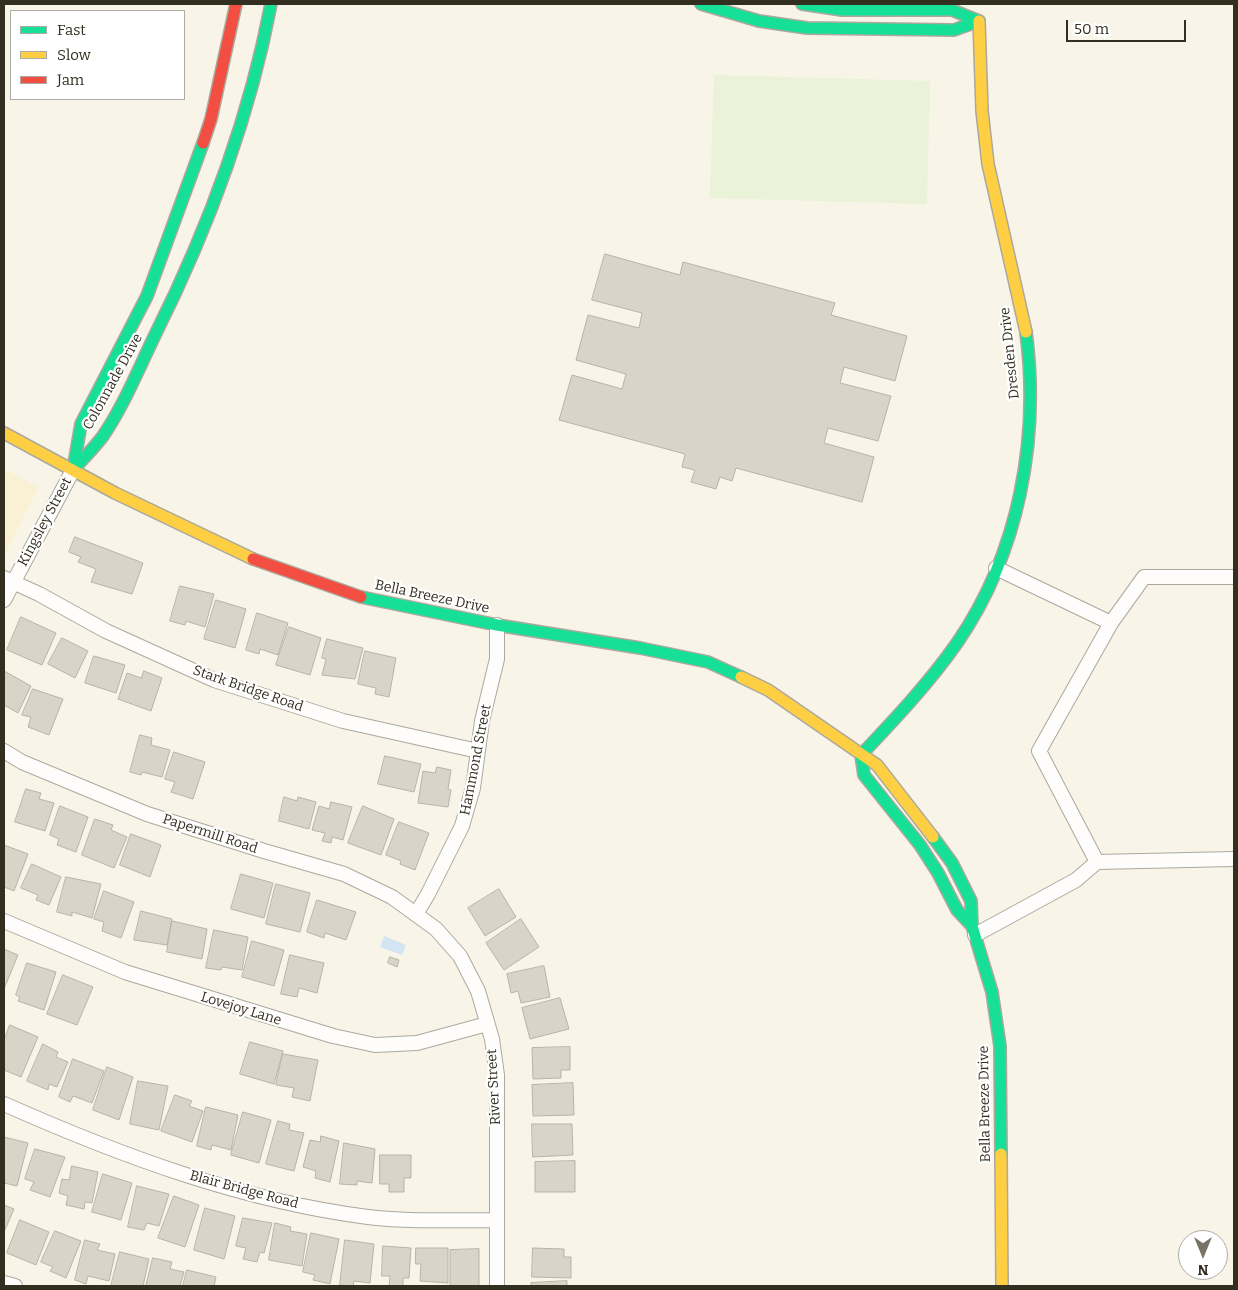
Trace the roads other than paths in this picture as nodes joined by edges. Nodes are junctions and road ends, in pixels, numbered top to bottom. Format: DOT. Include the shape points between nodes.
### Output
graph roads {
  1 [pos="236,4"];
  2 [pos="271,4"];
  3 [pos="701,4"];
  4 [pos="802,4"];
  5 [pos="980,21"];
  6 [pos="4,433"];
  7 [pos="73,470"];
  8 [pos="996,568"];
  9 [pos="1234,577"];
  10 [pos="8,580"];
  11 [pos="4,600"];
  12 [pos="1111,623"];
  13 [pos="497,625"];
  14 [pos="4,751"];
  15 [pos="478,751"];
  16 [pos="861,755"];
  17 [pos="1234,859"];
  18 [pos="1097,862"];
  19 [pos="416,914"];
  20 [pos="4,921"];
  21 [pos="974,930"];
  22 [pos="487,1024"];
  23 [pos="4,1104"];
  24 [pos="497,1220"];
  25 [pos="4,1283"];
  26 [pos="15,1286"];
  27 [pos="497,1286"];
  28 [pos="1002,1286"];
  1 -- 7 [label="street, Colonnade Drive" via="211,119 194,172 147,296 81,424"];
  2 -- 7 [label="street, Colonnade Drive" via="254,85 190,262 170,308 105,433"];
  3 -- 5 [label="street" via="759,21 807,28 954,30"];
  4 -- 5 [label="street" via="842,10 952,10"];
  5 -- 8 [label="street, Dresden Drive" via="982,104 988,163 1026,333 1031,399 1019,498"];
  6 -- 7 [label="street, Bella Breeze Drive"];
  7 -- 10 [label="street, Kingsley Street"];
  7 -- 13 [label="street, Bella Breeze Drive" via="252,559 350,595"];
  8 -- 12 [label="street"];
  8 -- 16 [label="street, Dresden Drive" via="959,639 929,680"];
  9 -- 12 [label="street" via="1144,577"];
  10 -- 11 [label="street, Kingsley Street"];
  10 -- 15 [label="street, Stark Bridge Road" via="106,631 214,680 343,721"];
  12 -- 18 [label="street" via="1039,751"];
  13 -- 15 [label="street, Hammond Street" via="498,658"];
  13 -- 16 [label="street, Bella Breeze Drive" via="708,662 768,690"];
  14 -- 19 [label="street, Papermill Road" via="22,762 147,814 344,874 392,897"];
  15 -- 19 [label="street, Hammond Street" via="473,788 462,826"];
  16 -- 21 [label="street, Bella Breeze Drive" via="864,775 920,845 957,910"];
  16 -- 21 [label="street, Bella Breeze Drive" via="877,765 952,863 970,901"];
  17 -- 18 [label="street"];
  18 -- 21 [label="street" via="1076,880"];
  19 -- 22 [label="street, River Street" via="436,929 460,956 478,991"];
  20 -- 22 [label="street, Lovejoy Lane" via="124,972 333,1036 374,1045 417,1043"];
  21 -- 28 [label="street, Bella Breeze Drive" via="992,992 1000,1046"];
  22 -- 24 [label="street, River Street" via="497,1075"];
  23 -- 24 [label="street, Blair Bridge Road" via="102,1146 174,1172 308,1207 369,1217"];
  24 -- 27 [label="street, River Street"];
  25 -- 26 [label="street"];
}
